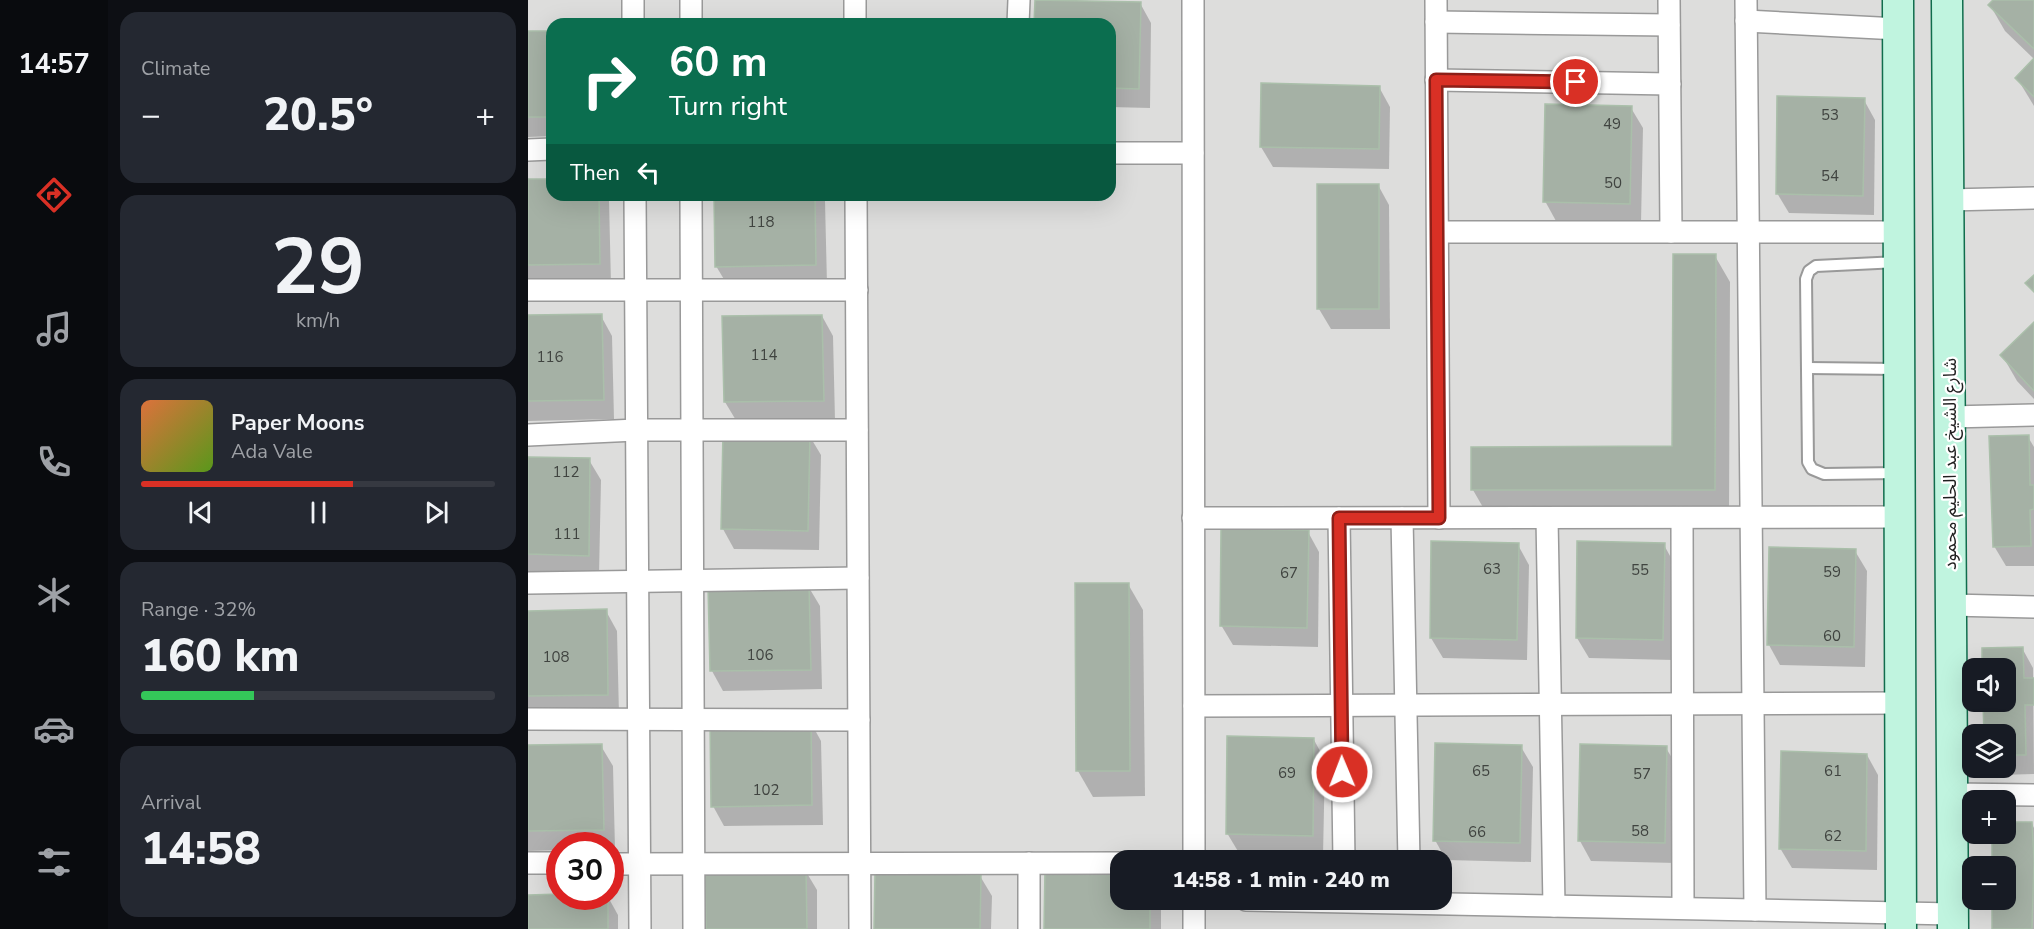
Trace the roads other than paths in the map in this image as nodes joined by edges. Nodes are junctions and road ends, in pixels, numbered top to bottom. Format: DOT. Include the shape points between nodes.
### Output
graph roads {
  1 [pos="633,0"];
  2 [pos="691,0"];
  3 [pos="855,0"];
  4 [pos="1019,0"];
  5 [pos="1193,0"];
  6 [pos="1436,0"];
  7 [pos="1669,0"];
  8 [pos="1898,0"];
  9 [pos="1947,0"];
  10 [pos="1746,10"];
  11 [pos="633,18"];
  12 [pos="691,18"];
  13 [pos="855,18"];
  14 [pos="1018,18"];
  15 [pos="1436,22"];
  16 [pos="1669,25"];
  17 [pos="1898,29"];
  18 [pos="1947,32"];
  19 [pos="1436,80"];
  20 [pos="1670,84"];
  21 [pos="546,149"];
  22 [pos="528,150"];
  23 [pos="1116,153"];
  24 [pos="1193,153"];
  25 [pos="2034,198"];
  26 [pos="1948,200"];
  27 [pos="634,201"];
  28 [pos="691,201"];
  29 [pos="856,201"];
  30 [pos="1438,232"];
  31 [pos="1671,232"];
  32 [pos="1748,232"];
  33 [pos="1898,232"];
  34 [pos="1898,262"];
  35 [pos="635,289"];
  36 [pos="692,289"];
  37 [pos="528,290"];
  38 [pos="857,290"];
  39 [pos="1808,368"];
  40 [pos="1899,369"];
  41 [pos="2034,415"];
  42 [pos="1950,417"];
  43 [pos="636,430"];
  44 [pos="692,430"];
  45 [pos="857,430"];
  46 [pos="528,435"];
  47 [pos="1899,473"];
  48 [pos="1899,517"];
  49 [pos="1193,518"];
  50 [pos="1339,518"];
  51 [pos="1402,518"];
  52 [pos="1439,518"];
  53 [pos="1547,518"];
  54 [pos="1682,518"];
  55 [pos="1752,518"];
  56 [pos="858,578"];
  57 [pos="637,580"];
  58 [pos="692,580"];
  59 [pos="528,583"];
  60 [pos="1951,605"];
  61 [pos="2034,607"];
  62 [pos="1754,703"];
  63 [pos="1900,703"];
  64 [pos="1550,704"];
  65 [pos="1683,704"];
  66 [pos="1341,705"];
  67 [pos="1406,705"];
  68 [pos="1194,706"];
  69 [pos="638,718"];
  70 [pos="693,718"];
  71 [pos="528,719"];
  72 [pos="859,720"];
  73 [pos="1953,794"];
  74 [pos="2034,795"];
  75 [pos="1194,850"];
  76 [pos="1344,850"];
  77 [pos="1409,850"];
  78 [pos="528,863"];
  79 [pos="546,863"];
  80 [pos="1110,863"];
  81 [pos="624,864"];
  82 [pos="640,864"];
  83 [pos="694,864"];
  84 [pos="859,864"];
  85 [pos="1029,864"];
  86 [pos="1452,902"];
  87 [pos="1554,906"];
  88 [pos="1683,908"];
  89 [pos="1194,910"];
  90 [pos="1755,910"];
  91 [pos="1901,921"];
  92 [pos="1953,921"];
  93 [pos="640,929"];
  94 [pos="694,929"];
  95 [pos="860,929"];
  96 [pos="1029,929"];
  97 [pos="1194,929"];
  1 -- 11 [label="street"];
  2 -- 12 [label="street"];
  3 -- 13 [label="street"];
  4 -- 14 [label="street"];
  5 -- 24 [label="street"];
  6 -- 15 [label="street"];
  7 -- 16 [label="street"];
  8 -- 17 [label="street"];
  9 -- 18 [label="street, شارع الشيخ عبد الحليم محمود"];
  10 -- 17 [label="street"];
  10 -- 32 [label="street"];
  15 -- 16 [label="street"];
  15 -- 19 [label="street"];
  16 -- 20 [label="street"];
  17 -- 18 [label="street"];
  17 -- 33 [label="street"];
  18 -- 26 [label="street, شارع الشيخ عبد الحليم محمود"];
  19 -- 20 [label="street"];
  19 -- 30 [label="street"];
  20 -- 31 [label="street"];
  21 -- 22 [label="street"];
  23 -- 24 [label="street"];
  24 -- 49 [label="street"];
  25 -- 26 [label="street"];
  26 -- 42 [label="street, شارع الشيخ عبد الحليم محمود"];
  27 -- 35 [label="street"];
  28 -- 36 [label="street"];
  29 -- 38 [label="street"];
  30 -- 31 [label="street"];
  30 -- 52 [label="street"];
  31 -- 32 [label="street"];
  32 -- 33 [label="street"];
  32 -- 55 [label="street"];
  33 -- 34 [label="street"];
  34 -- 39 [label="lane" via="1816,266 1809,271"];
  34 -- 40 [label="street"];
  35 -- 36 [label="street"];
  35 -- 37 [label="street"];
  35 -- 43 [label="street"];
  36 -- 38 [label="street"];
  36 -- 44 [label="street"];
  38 -- 45 [label="street"];
  39 -- 40 [label="lane"];
  39 -- 47 [label="lane" via="1808,462 1812,469 1824,474"];
  40 -- 47 [label="street"];
  41 -- 42 [label="street"];
  42 -- 60 [label="street, شارع الشيخ عبد الحليم محمود"];
  43 -- 44 [label="street"];
  43 -- 46 [label="street"];
  43 -- 57 [label="street"];
  44 -- 45 [label="street"];
  44 -- 58 [label="street"];
  45 -- 56 [label="street"];
  47 -- 48 [label="street"];
  48 -- 55 [label="street"];
  48 -- 63 [label="street"];
  49 -- 50 [label="street"];
  49 -- 68 [label="street"];
  50 -- 51 [label="street"];
  50 -- 66 [label="street"];
  51 -- 52 [label="street"];
  51 -- 67 [label="street"];
  52 -- 53 [label="street"];
  53 -- 54 [label="street"];
  53 -- 64 [label="street"];
  54 -- 55 [label="street"];
  54 -- 65 [label="street"];
  55 -- 62 [label="street"];
  56 -- 58 [label="street"];
  56 -- 72 [label="street"];
  57 -- 58 [label="street"];
  57 -- 59 [label="street"];
  57 -- 69 [label="street"];
  58 -- 70 [label="street"];
  60 -- 61 [label="street"];
  60 -- 73 [label="street, شارع الشيخ عبد الحليم محمود"];
  62 -- 63 [label="street"];
  62 -- 65 [label="street"];
  62 -- 90 [label="street"];
  63 -- 91 [label="street"];
  64 -- 65 [label="street"];
  64 -- 67 [label="street"];
  64 -- 87 [label="street"];
  65 -- 88 [label="street"];
  66 -- 67 [label="street"];
  66 -- 68 [label="street"];
  66 -- 76 [label="street"];
  67 -- 77 [label="street"];
  68 -- 75 [label="street"];
  69 -- 70 [label="street"];
  69 -- 71 [label="street"];
  69 -- 82 [label="street"];
  70 -- 72 [label="street"];
  70 -- 83 [label="street"];
  72 -- 84 [label="street"];
  73 -- 74 [label="street"];
  73 -- 92 [label="street, شارع الشيخ عبد الحليم محمود"];
  78 -- 79 [label="street"];
  80 -- 85 [label="street"];
  81 -- 82 [label="street"];
  82 -- 83 [label="street"];
  82 -- 93 [label="street"];
  83 -- 84 [label="street"];
  83 -- 94 [label="street"];
  84 -- 85 [label="street"];
  84 -- 95 [label="street"];
  85 -- 96 [label="street"];
  86 -- 87 [label="street"];
  87 -- 88 [label="street"];
  88 -- 90 [label="street"];
  89 -- 97 [label="street"];
  90 -- 91 [label="street"];
  91 -- 92 [label="street"];
}
